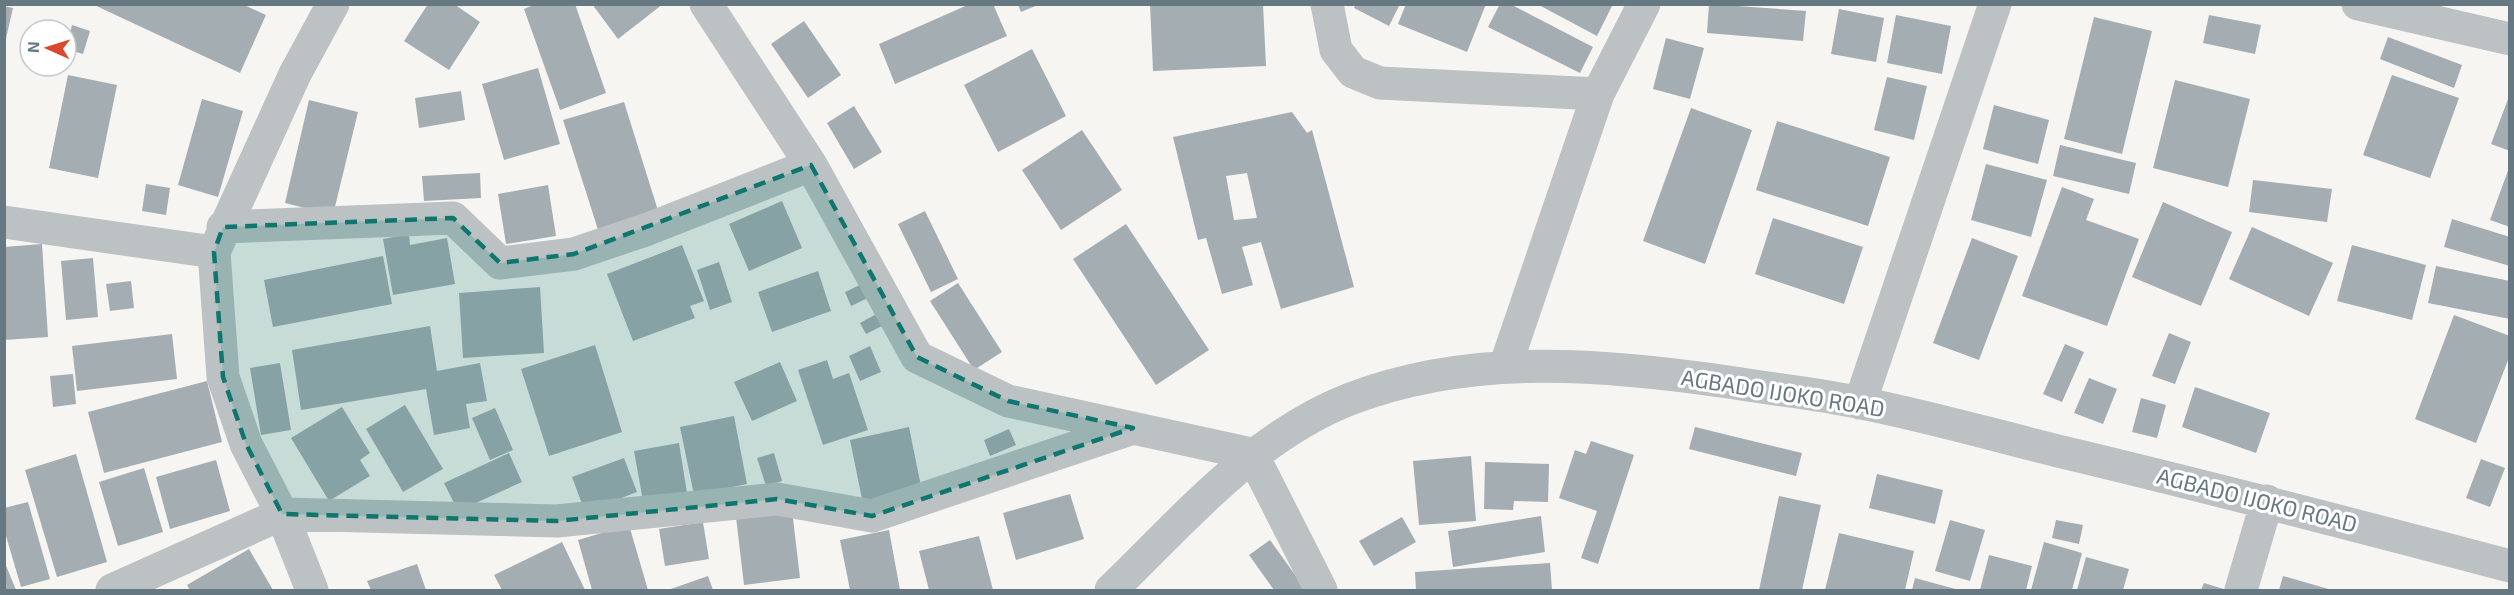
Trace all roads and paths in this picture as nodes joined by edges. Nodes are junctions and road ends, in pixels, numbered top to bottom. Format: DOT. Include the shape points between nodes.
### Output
graph roads {
  1 [pos="333,4"];
  2 [pos="706,4"];
  3 [pos="1327,4"];
  4 [pos="1644,4"];
  5 [pos="1995,4"];
  6 [pos="2358,4"];
  7 [pos="2510,39"];
  8 [pos="1598,94"];
  9 [pos="812,165"];
  10 [pos="4,222"];
  11 [pos="219,240"];
  12 [pos="1505,367"];
  13 [pos="1860,403"];
  14 [pos="1133,428"];
  15 [pos="1252,454"];
  16 [pos="2267,501"];
  17 [pos="282,514"];
  18 [pos="2510,566"];
  19 [pos="111,591"];
  20 [pos="312,591"];
  21 [pos="1111,591"];
  22 [pos="1321,591"];
  23 [pos="2241,591"];
  1 -- 11 [label="street" via="295,75"];
  2 -- 9 [label="street"];
  3 -- 8 [label="street" via="1336,50 1353,72 1380,83"];
  4 -- 8 [label="street"];
  5 -- 13 [label="street"];
  6 -- 7 [label="street"];
  8 -- 12 [label="street"];
  9 -- 11 [label="street" via="574,254 500,262 453,218"];
  9 -- 14 [label="street" via="917,357 1008,401"];
  10 -- 11 [label="street"];
  11 -- 17 [label="street" via="223,377 246,444"];
  12 -- 13 [label="street, AGBADO IJOKO ROAD" via="1626,369"];
  12 -- 15 [label="street, AGBADO IJOKO ROAD" via="1397,383 1356,397"];
  13 -- 16 [label="street, AGBADO IJOKO ROAD"];
  14 -- 15 [label="street"];
  14 -- 17 [label="street" via="872,516 777,499 557,521"];
  15 -- 21 [label="street, AGBADO IJOKO ROAD"];
  15 -- 22 [label="street"];
  16 -- 18 [label="street, AGBADO IJOKO ROAD"];
  16 -- 23 [label="street"];
  17 -- 19 [label="street"];
  17 -- 20 [label="street"];
}
